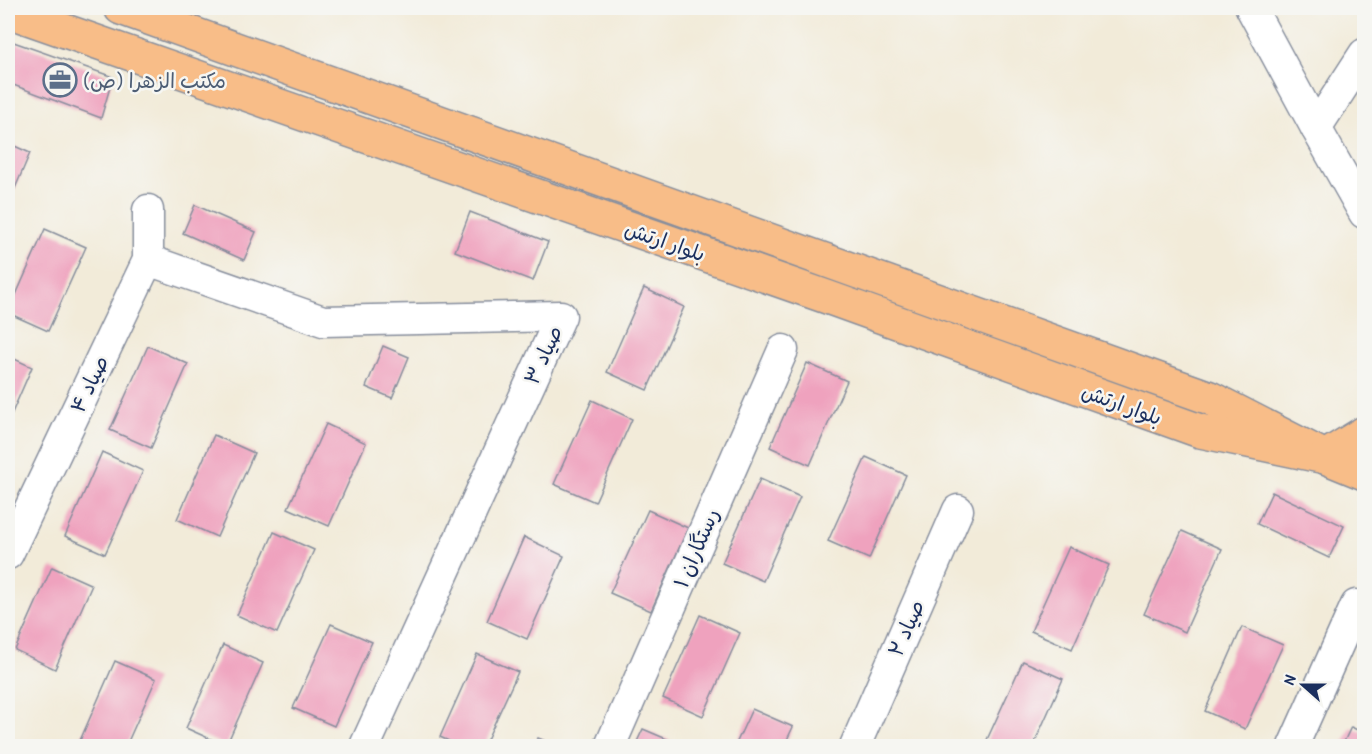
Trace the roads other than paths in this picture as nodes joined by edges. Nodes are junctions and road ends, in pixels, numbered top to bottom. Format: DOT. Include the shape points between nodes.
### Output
graph roads {
  1 [pos="121,8"];
  2 [pos="1251,8"];
  3 [pos="8,11"];
  4 [pos="1365,54"];
  5 [pos="1316,128"];
  6 [pos="148,210"];
  7 [pos="1365,213"];
  8 [pos="148,260"];
  9 [pos="783,350"];
  10 [pos="1365,433"];
  11 [pos="1325,457"];
  12 [pos="1365,473"];
  13 [pos="958,510"];
  14 [pos="8,554"];
  15 [pos="1356,605"];
  16 [pos="364,747"];
  17 [pos="610,747"];
  18 [pos="855,747"];
  19 [pos="1293,747"];
  1 -- 11 [label="main road, بلوار ارتش" via="1210,398"];
  2 -- 5 [label="street"];
  3 -- 11 [label="main road, بلوار ارتش" via="1200,431"];
  4 -- 5 [label="street"];
  5 -- 7 [label="street"];
  6 -- 8 [label="street, صیاد ۴"];
  8 -- 14 [label="street, صیاد ۴"];
  8 -- 16 [label="street, صیاد ۳" via="323,321 561,316"];
  9 -- 17 [label="street, رستگاران ۱"];
  10 -- 11 [label="main road"];
  11 -- 12 [label="main road, بلوار ارتش"];
  13 -- 18 [label="street, صیاد ۲"];
  15 -- 19 [label="street"];
}
